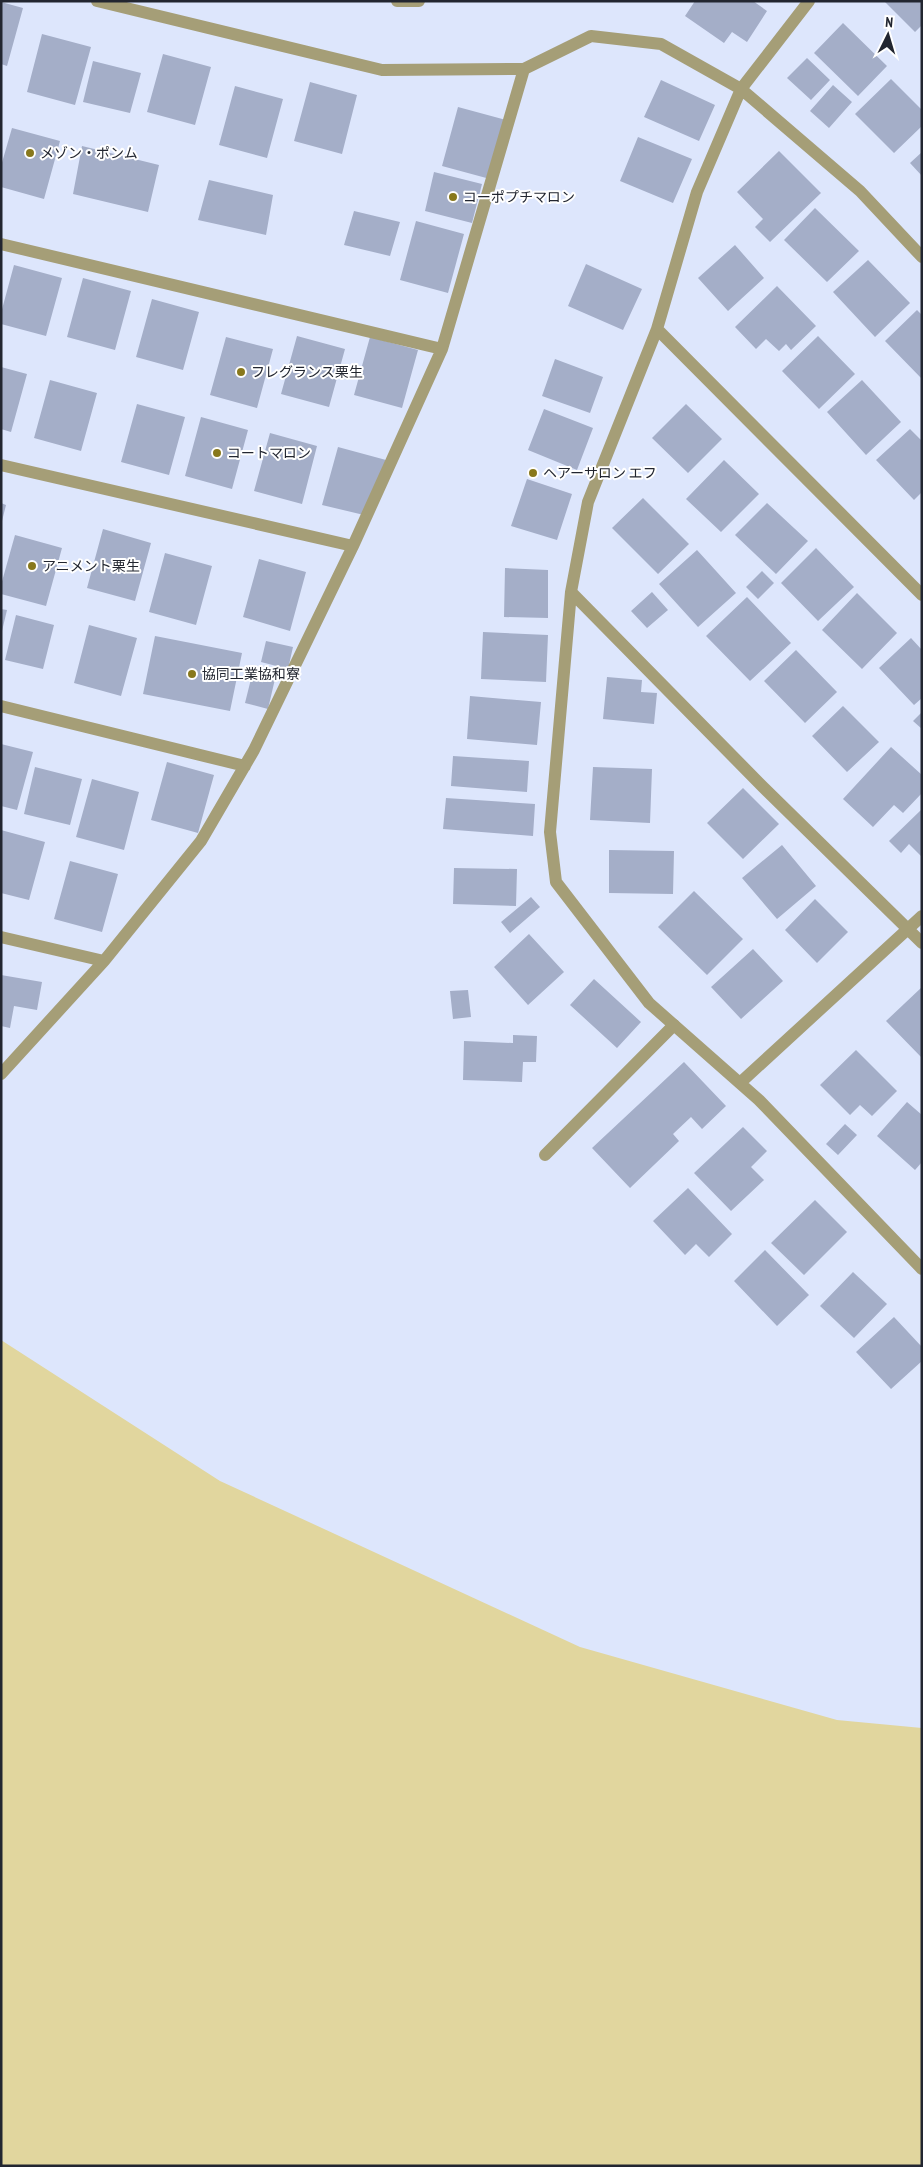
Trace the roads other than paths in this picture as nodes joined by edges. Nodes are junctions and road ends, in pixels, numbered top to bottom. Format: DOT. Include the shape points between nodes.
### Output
graph roads {
  1 [pos="97,1"];
  2 [pos="397,1"];
  3 [pos="419,1"];
  4 [pos="809,1"];
  5 [pos="524,69"];
  6 [pos="741,90"];
  7 [pos="1,244"];
  8 [pos="922,258"];
  9 [pos="657,329"];
  10 [pos="442,349"];
  11 [pos="1,465"];
  12 [pos="354,546"];
  13 [pos="572,592"];
  14 [pos="922,595"];
  15 [pos="1,706"];
  16 [pos="245,766"];
  17 [pos="922,916"];
  18 [pos="908,929"];
  19 [pos="1,937"];
  20 [pos="922,943"];
  21 [pos="104,961"];
  22 [pos="674,1025"];
  23 [pos="1,1074"];
  24 [pos="741,1082"];
  25 [pos="545,1155"];
  26 [pos="922,1269"];
  1 -- 5 [label="street" via="382,70"];
  2 -- 3 [label="street"];
  4 -- 6 [label="street"];
  5 -- 6 [label="street" via="590,36 661,44"];
  5 -- 10 [label="street"];
  6 -- 8 [label="street" via="860,191"];
  6 -- 9 [label="street" via="696,192"];
  7 -- 10 [label="street"];
  9 -- 13 [label="street" via="588,502"];
  9 -- 14 [label="street"];
  10 -- 12 [label="street"];
  11 -- 12 [label="street"];
  12 -- 16 [label="street"];
  13 -- 18 [label="street"];
  13 -- 22 [label="street" via="550,832 556,882 649,1004"];
  15 -- 16 [label="street"];
  16 -- 21 [label="street" via="201,841"];
  17 -- 18 [label="street"];
  18 -- 20 [label="street"];
  18 -- 24 [label="street"];
  19 -- 21 [label="street"];
  21 -- 23 [label="street"];
  22 -- 24 [label="street"];
  22 -- 25 [label="street"];
  24 -- 26 [label="street"];
}
